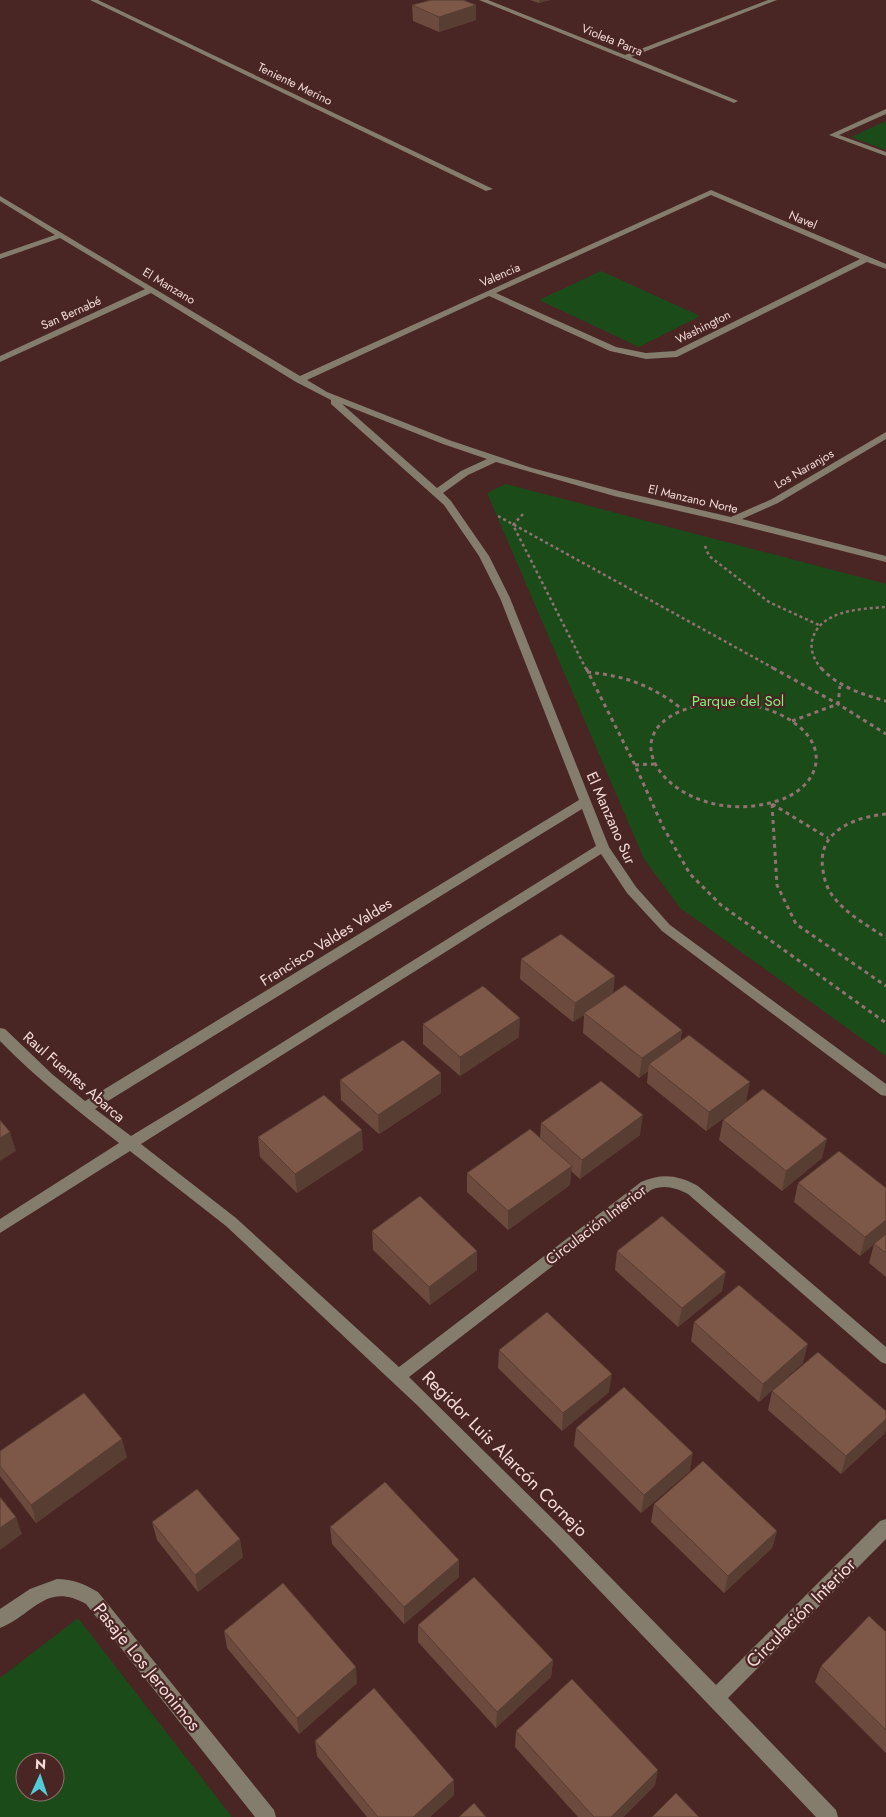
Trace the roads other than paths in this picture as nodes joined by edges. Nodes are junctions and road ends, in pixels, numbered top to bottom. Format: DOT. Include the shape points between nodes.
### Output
graph roads {
  1 [pos="92,0"];
  2 [pos="482,0"];
  3 [pos="774,0"];
  4 [pos="626,57"];
  5 [pos="734,101"];
  6 [pos="886,111"];
  7 [pos="886,154"];
  8 [pos="488,189"];
  9 [pos="711,192"];
  10 [pos="0,198"];
  11 [pos="61,235"];
  12 [pos="0,257"];
  13 [pos="866,259"];
  14 [pos="886,267"];
  15 [pos="152,290"];
  16 [pos="489,293"];
  17 [pos="0,359"];
  18 [pos="299,380"];
  19 [pos="324,394"];
  20 [pos="886,435"];
  21 [pos="495,459"];
  22 [pos="438,493"];
  23 [pos="732,520"];
  24 [pos="886,559"];
  25 [pos="584,802"];
  26 [pos="603,847"];
  27 [pos="0,1033"];
  28 [pos="886,1091"];
  29 [pos="84,1109"];
  30 [pos="128,1144"];
  31 [pos="0,1228"];
  32 [pos="886,1357"];
  33 [pos="399,1376"];
  34 [pos="886,1527"];
  35 [pos="0,1620"];
  36 [pos="716,1698"];
  37 [pos="267,1817"];
  38 [pos="829,1817"];
  1 -- 8 [label="street, Teniente Merino"];
  2 -- 4 [label="street, Violeta Parra"];
  3 -- 4 [label="street"];
  4 -- 5 [label="street, Violeta Parra"];
  6 -- 7 [label="street" via="833,135"];
  9 -- 13 [label="street, Navel"];
  9 -- 16 [label="street, Valencia"];
  10 -- 11 [label="street, El Manzano"];
  11 -- 12 [label="street"];
  11 -- 15 [label="street, El Manzano"];
  13 -- 14 [label="street, Navel"];
  13 -- 16 [label="street, Washington" via="677,354 646,356 614,349"];
  15 -- 17 [label="street, San Bernabé"];
  15 -- 18 [label="street, El Manzano"];
  16 -- 18 [label="street, Valencia"];
  18 -- 19 [label="street, El Manzano"];
  19 -- 21 [label="street, El Manzano"];
  19 -- 22 [label="street, El Manzano"];
  20 -- 23 [label="street, Los Naranjos" via="775,501"];
  21 -- 22 [label="street" via="458,475"];
  21 -- 23 [label="street, El Manzano Norte" via="617,494"];
  22 -- 25 [label="street, El Manzano Sur" via="484,556 504,598"];
  23 -- 24 [label="street, El Manzano Norte"];
  25 -- 26 [label="street, El Manzano Sur"];
  25 -- 29 [label="street, Francisco Valdes Valdes"];
  26 -- 28 [label="street, El Manzano Sur" via="619,875 666,928"];
  26 -- 30 [label="street"];
  27 -- 29 [label="street, Raul Fuentes Abarca"];
  29 -- 30 [label="street, Raul Fuentes Abarca"];
  30 -- 31 [label="street"];
  30 -- 33 [label="street, Regidor Luis Alarcón Cornejo" via="201,1197"];
  32 -- 33 [label="street, Circulación Interior" via="693,1190 680,1182 665,1180 646,1186"];
  33 -- 36 [label="street, Regidor Luis Alarcón Cornejo"];
  34 -- 36 [label="street, Circulación Interior"];
  35 -- 37 [label="street, Pasaje Los Jeronimos" via="40,1592 61,1587 77,1589 92,1598"];
  36 -- 38 [label="street, Regidor Luis Alarcón Cornejo"];
}
